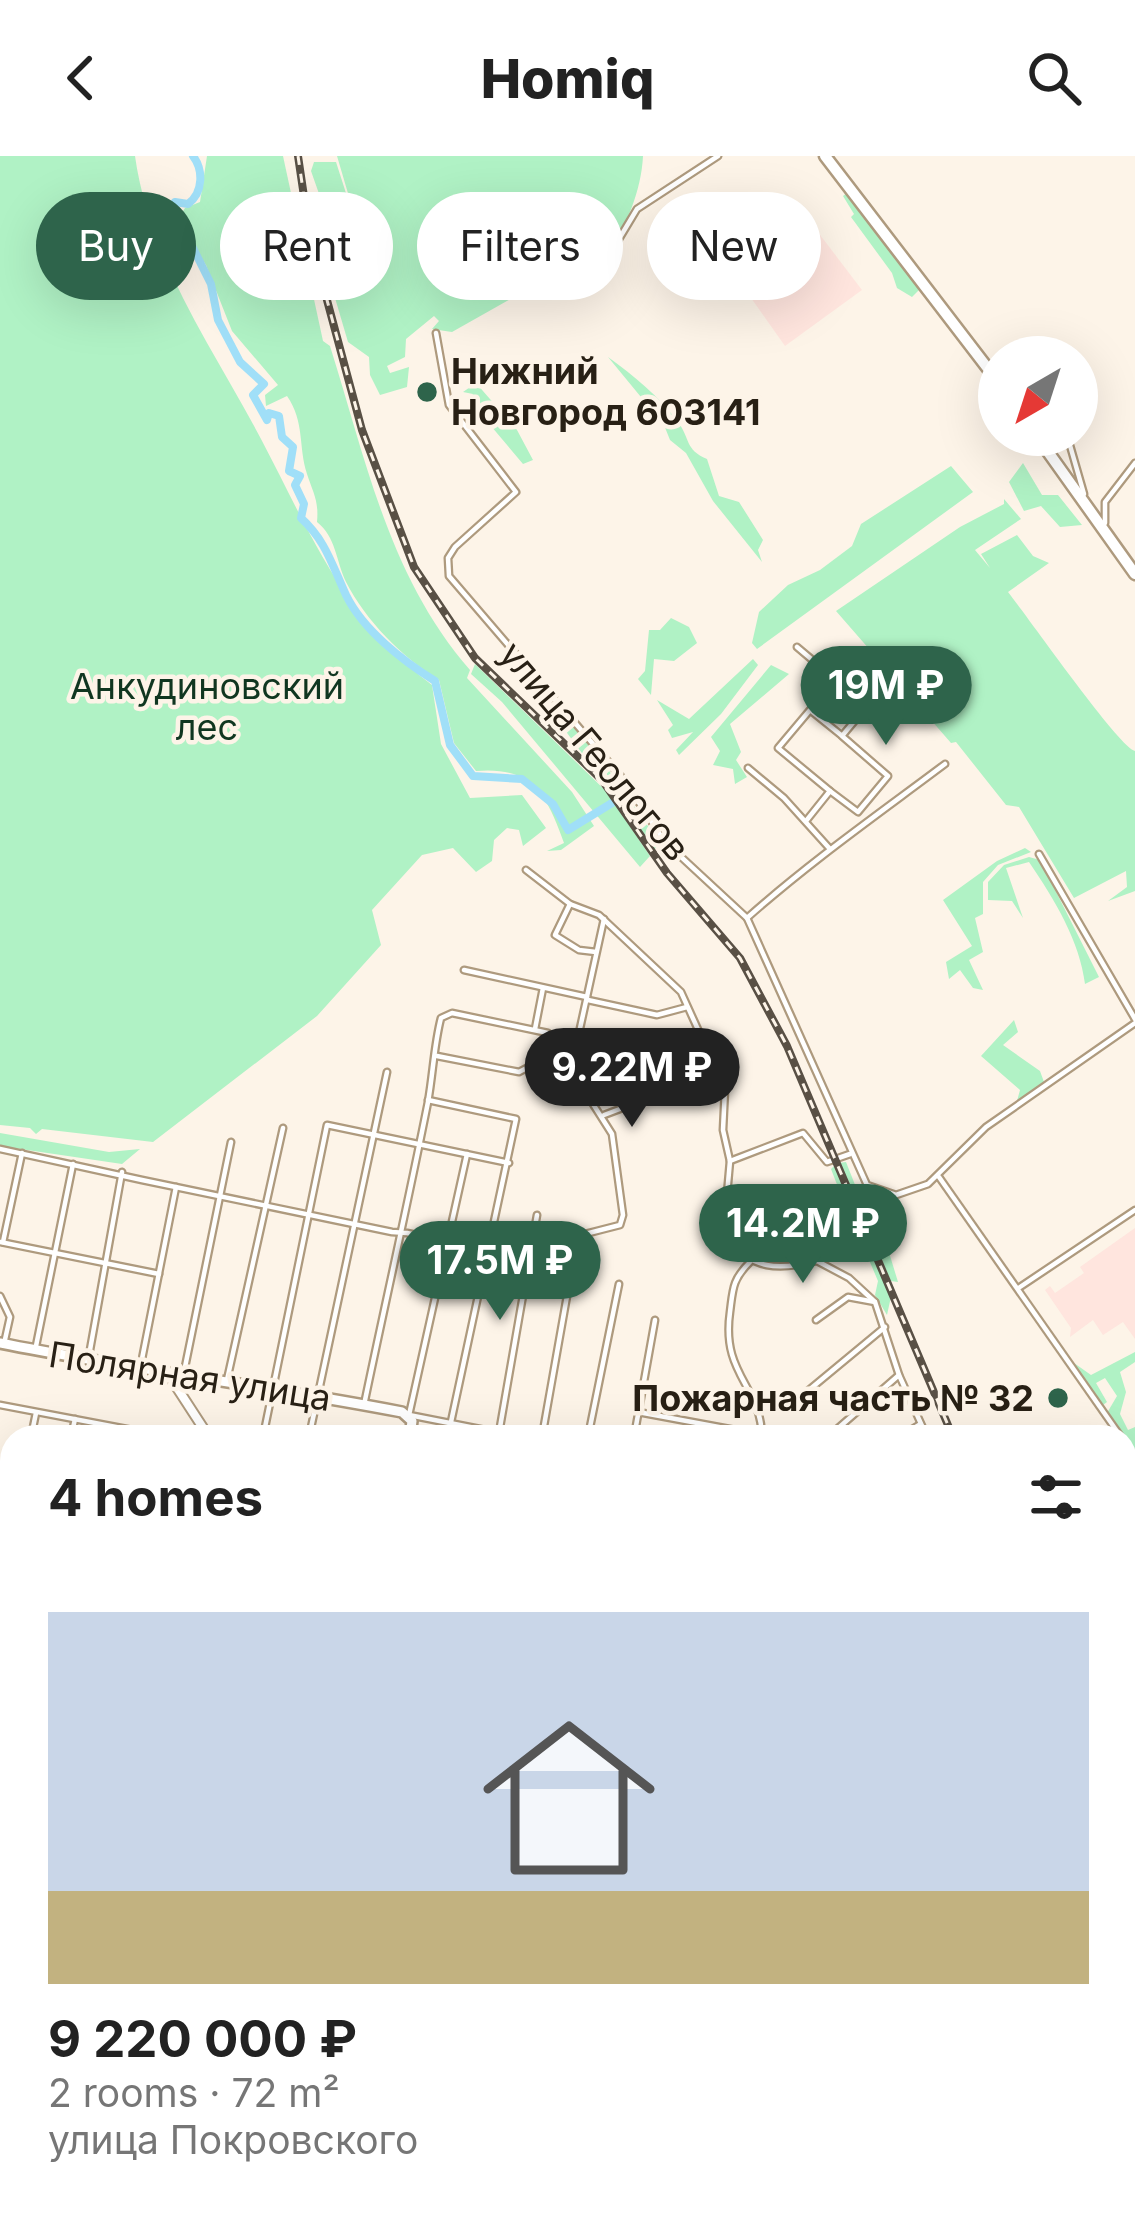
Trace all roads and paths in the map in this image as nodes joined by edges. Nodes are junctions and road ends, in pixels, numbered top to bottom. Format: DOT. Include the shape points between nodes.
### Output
graph roads {
  1 [pos="718,156"];
  2 [pos="829,156"];
  3 [pos="623,232"];
  4 [pos="436,333"];
  5 [pos="978,352"];
  6 [pos="1051,456"];
  7 [pos="1053,456"];
  8 [pos="1074,456"];
  9 [pos="1135,464"];
  10 [pos="1087,498"];
  11 [pos="1105,502"];
  12 [pos="1105,523"];
  13 [pos="1135,565"];
  14 [pos="1135,574"];
  15 [pos="797,647"];
  16 [pos="842,736"];
  17 [pos="945,764"];
  18 [pos="748,768"];
  19 [pos="830,791"];
  20 [pos="806,821"];
  21 [pos="830,849"];
  22 [pos="1040,854"];
  23 [pos="526,870"];
  24 [pos="570,904"];
  25 [pos="747,918"];
  26 [pos="604,919"];
  27 [pos="596,952"];
  28 [pos="464,970"];
  29 [pos="543,986"];
  30 [pos="589,998"];
  31 [pos="688,1006"];
  32 [pos="1135,1021"];
  33 [pos="535,1029"];
  34 [pos="557,1051"];
  35 [pos="435,1056"];
  36 [pos="713,1058"];
  37 [pos="387,1072"];
  38 [pos="428,1100"];
  39 [pos="604,1114"];
  40 [pos="283,1128"];
  41 [pos="372,1134"];
  42 [pos="232,1142"];
  43 [pos="418,1144"];
  44 [pos="0,1149"];
  45 [pos="22,1153"];
  46 [pos="466,1154"];
  47 [pos="850,1154"];
  48 [pos="730,1161"];
  49 [pos="509,1162"];
  50 [pos="73,1164"];
  51 [pos="122,1172"];
  52 [pos="939,1177"];
  53 [pos="176,1187"];
  54 [pos="221,1196"];
  55 [pos="264,1205"];
  56 [pos="1135,1210"];
  57 [pos="309,1214"];
  58 [pos="537,1215"];
  59 [pos="353,1224"];
  60 [pos="400,1232"];
  61 [pos="574,1239"];
  62 [pos="444,1241"];
  63 [pos="2,1242"];
  64 [pos="533,1249"];
  65 [pos="490,1251"];
  66 [pos="56,1253"];
  67 [pos="750,1262"];
  68 [pos="107,1264"];
  69 [pos="159,1274"];
  70 [pos="578,1276"];
  71 [pos="619,1284"];
  72 [pos="1019,1288"];
  73 [pos="0,1296"];
  74 [pos="567,1296"];
  75 [pos="875,1301"];
  76 [pos="816,1320"];
  77 [pos="655,1321"];
  78 [pos="885,1327"];
  79 [pos="2,1343"];
  80 [pos="35,1350"];
  81 [pos="88,1361"];
  82 [pos="140,1371"];
  83 [pos="899,1376"];
  84 [pos="170,1377"];
  85 [pos="189,1378"];
  86 [pos="227,1380"];
  87 [pos="274,1387"];
  88 [pos="317,1396"];
  89 [pos="191,1404"];
  90 [pos="0,1405"];
  91 [pos="364,1405"];
  92 [pos="786,1409"];
  93 [pos="36,1412"];
  94 [pos="638,1412"];
  95 [pos="409,1414"];
  96 [pos="75,1418"];
  97 [pos="451,1422"];
  98 [pos="921,1424"];
  99 [pos="34,1425"];
  100 [pos="74,1425"];
  101 [pos="107,1425"];
  102 [pos="202,1425"];
  103 [pos="266,1425"];
  104 [pos="311,1425"];
  105 [pos="409,1425"];
  106 [pos="466,1425"];
  107 [pos="501,1425"];
  108 [pos="544,1425"];
  109 [pos="590,1425"];
  110 [pos="636,1425"];
  111 [pos="705,1425"];
  112 [pos="760,1425"];
  113 [pos="842,1425"];
  114 [pos="1113,1425"];
  1 -- 3 [label="street" via="637,209"];
  2 -- 5 [label="main road"];
  4 -- 25 [label="street, улица Геологов" via="449,405 516,492 448,558 451,579 624,780 665,842"];
  6 -- 14 [label="main road"];
  7 -- 10 [label="main road"];
  8 -- 10 [label="street"];
  9 -- 11 [label="street"];
  10 -- 11 [label="street"];
  10 -- 12 [label="main road"];
  11 -- 12 [label="street"];
  12 -- 13 [label="main road"];
  15 -- 16 [label="street" via="867,706"];
  16 -- 19 [label="street" via="888,776 858,812"];
  16 -- 19 [label="street" via="810,710 778,748"];
  17 -- 21 [label="street"];
  18 -- 20 [label="street"];
  19 -- 20 [label="street"];
  20 -- 21 [label="street"];
  21 -- 25 [label="street"];
  22 -- 32 [label="street"];
  23 -- 24 [label="street"];
  24 -- 26 [label="street"];
  24 -- 27 [label="street" via="554,929 572,946"];
  25 -- 47 [label="street, улица Геологов"];
  26 -- 27 [label="street"];
  26 -- 31 [label="street"];
  27 -- 30 [label="street"];
  28 -- 29 [label="street"];
  29 -- 30 [label="street"];
  29 -- 33 [label="street"];
  30 -- 31 [label="street" via="657,1015"];
  30 -- 34 [label="street" via="578,1042"];
  31 -- 36 [label="street"];
  32 -- 52 [label="street" via="986,1127"];
  33 -- 34 [label="street" via="551,1036"];
  33 -- 35 [label="street" via="444,1015"];
  34 -- 35 [label="street" via="519,1072"];
  34 -- 39 [label="street"];
  35 -- 38 [label="street"];
  36 -- 39 [label="street" via="703,1090 691,1082"];
  36 -- 48 [label="street" via="725,1089"];
  37 -- 41 [label="street"];
  38 -- 43 [label="street"];
  38 -- 49 [label="street" via="516,1119"];
  39 -- 61 [label="street" via="614,1140 620,1225"];
  40 -- 55 [label="street"];
  41 -- 43 [label="street"];
  41 -- 57 [label="street" via="327,1125"];
  41 -- 59 [label="street"];
  42 -- 54 [label="street"];
  43 -- 46 [label="street"];
  43 -- 60 [label="street"];
  44 -- 45 [label="street"];
  45 -- 50 [label="street"];
  45 -- 63 [label="street"];
  46 -- 49 [label="street"];
  46 -- 62 [label="street"];
  47 -- 48 [label="street" via="827,1162 803,1133"];
  47 -- 52 [label="street, улица Геологов" via="867,1185 885,1194 909,1193"];
  48 -- 67 [label="street" via="724,1239"];
  49 -- 65 [label="street"];
  50 -- 51 [label="street"];
  50 -- 66 [label="street"];
  51 -- 53 [label="street"];
  51 -- 68 [label="street"];
  52 -- 72 [label="street"];
  53 -- 54 [label="street"];
  53 -- 69 [label="street"];
  54 -- 55 [label="street"];
  54 -- 85 [label="street"];
  55 -- 57 [label="street"];
  55 -- 86 [label="street"];
  56 -- 72 [label="street"];
  57 -- 59 [label="street"];
  57 -- 87 [label="street"];
  58 -- 64 [label="street"];
  59 -- 60 [label="street"];
  59 -- 88 [label="street"];
  60 -- 62 [label="street"];
  60 -- 91 [label="street"];
  61 -- 64 [label="street"];
  61 -- 70 [label="street"];
  62 -- 65 [label="street"];
  62 -- 95 [label="street"];
  63 -- 66 [label="street"];
  64 -- 65 [label="street"];
  64 -- 107 [label="street"];
  65 -- 97 [label="street"];
  66 -- 68 [label="street"];
  66 -- 80 [label="street"];
  67 -- 75 [label="street" via="792,1269 817,1261"];
  67 -- 112 [label="street" via="731,1287 728,1353"];
  68 -- 69 [label="street"];
  68 -- 81 [label="street"];
  69 -- 82 [label="street"];
  71 -- 109 [label="street"];
  72 -- 114 [label="street"];
  73 -- 79 [label="street" via="10,1317"];
  74 -- 108 [label="street"];
  75 -- 76 [label="street" via="848,1297"];
  75 -- 78 [label="street"];
  77 -- 94 [label="street"];
  78 -- 83 [label="street"];
  78 -- 92 [label="street"];
  79 -- 80 [label="main road, Полярная улица"];
  80 -- 81 [label="main road, Полярная улица"];
  81 -- 82 [label="main road, Полярная улица"];
  82 -- 84 [label="main road, Полярная улица"];
  83 -- 98 [label="street"];
  83 -- 113 [label="street"];
  84 -- 85 [label="main road, Полярная улица"];
  84 -- 89 [label="street"];
  85 -- 86 [label="main road, Полярная улица"];
  85 -- 89 [label="street"];
  86 -- 87 [label="main road, Полярная улица"];
  87 -- 88 [label="main road, Полярная улица"];
  87 -- 103 [label="street"];
  88 -- 91 [label="main road, Полярная улица"];
  88 -- 104 [label="street"];
  89 -- 102 [label="street"];
  90 -- 93 [label="street"];
  91 -- 95 [label="main road, Полярная улица"];
  93 -- 96 [label="street"];
  93 -- 99 [label="street"];
  94 -- 110 [label="street"];
  94 -- 111 [label="street"];
  95 -- 97 [label="street, Полярная улица"];
  95 -- 105 [label="main road"];
  96 -- 100 [label="street"];
  96 -- 101 [label="street"];
  97 -- 106 [label="street, Полярная улица"];
}
